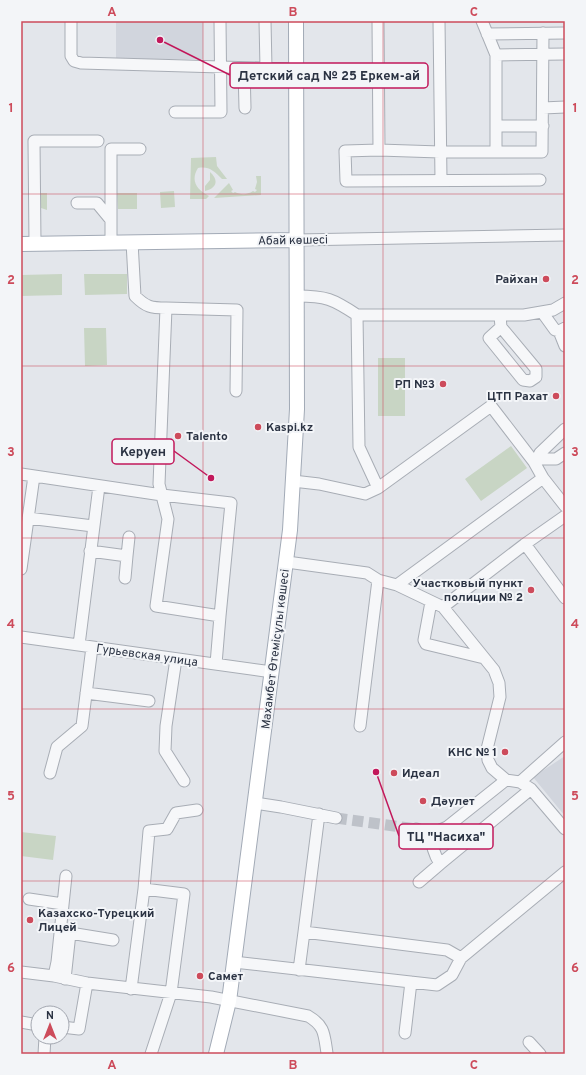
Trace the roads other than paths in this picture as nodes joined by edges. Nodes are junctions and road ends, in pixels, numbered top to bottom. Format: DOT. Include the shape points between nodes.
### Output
graph roads {
  1 [pos="71,21"];
  2 [pos="220,21"];
  3 [pos="265,21"];
  4 [pos="296,21"];
  5 [pos="378,21"];
  6 [pos="439,21"];
  7 [pos="482,21"];
  8 [pos="542,33"];
  9 [pos="565,33"];
  10 [pos="487,34"];
  11 [pos="543,54"];
  12 [pos="565,54"];
  13 [pos="496,55"];
  14 [pos="220,68"];
  15 [pos="244,68"];
  16 [pos="266,68"];
  17 [pos="296,69"];
  18 [pos="565,107"];
  19 [pos="244,108"];
  20 [pos="543,108"];
  21 [pos="175,112"];
  22 [pos="496,126"];
  23 [pos="542,126"];
  24 [pos="98,141"];
  25 [pos="140,149"];
  26 [pos="379,150"];
  27 [pos="440,152"];
  28 [pos="496,152"];
  29 [pos="441,180"];
  30 [pos="540,180"];
  31 [pos="77,203"];
  32 [pos="110,220"];
  33 [pos="565,235"];
  34 [pos="297,240"];
  35 [pos="111,242"];
  36 [pos="132,242"];
  37 [pos="28,244"];
  38 [pos="297,296"];
  39 [pos="565,303"];
  40 [pos="166,308"];
  41 [pos="542,312"];
  42 [pos="357,315"];
  43 [pos="500,321"];
  44 [pos="562,330"];
  45 [pos="565,346"];
  46 [pos="236,391"];
  47 [pos="565,429"];
  48 [pos="565,453"];
  49 [pos="535,461"];
  50 [pos="21,474"];
  51 [pos="34,476"];
  52 [pos="543,478"];
  53 [pos="293,481"];
  54 [pos="99,486"];
  55 [pos="378,488"];
  56 [pos="162,495"];
  57 [pos="565,506"];
  58 [pos="565,516"];
  59 [pos="28,518"];
  60 [pos="93,526"];
  61 [pos="129,537"];
  62 [pos="23,542"];
  63 [pos="525,544"];
  64 [pos="90,551"];
  65 [pos="127,556"];
  66 [pos="286,562"];
  67 [pos="21,569"];
  68 [pos="125,578"];
  69 [pos="378,580"];
  70 [pos="397,585"];
  71 [pos="565,598"];
  72 [pos="431,602"];
  73 [pos="442,607"];
  74 [pos="220,616"];
  75 [pos="21,637"];
  76 [pos="79,645"];
  77 [pos="92,647"];
  78 [pos="484,658"];
  79 [pos="176,659"];
  80 [pos="216,664"];
  81 [pos="272,672"];
  82 [pos="86,693"];
  83 [pos="149,701"];
  84 [pos="360,726"];
  85 [pos="565,742"];
  86 [pos="50,773"];
  87 [pos="506,780"];
  88 [pos="184,781"];
  89 [pos="520,782"];
  90 [pos="531,789"];
  91 [pos="255,803"];
  92 [pos="197,810"];
  93 [pos="319,814"];
  94 [pos="336,818"];
  95 [pos="416,829"];
  96 [pos="565,829"];
  97 [pos="431,834"];
  98 [pos="440,864"];
  99 [pos="565,872"];
  100 [pos="66,876"];
  101 [pos="419,882"];
  102 [pos="144,889"];
  103 [pos="29,899"];
  104 [pos="63,904"];
  105 [pos="304,932"];
  106 [pos="113,940"];
  107 [pos="461,958"];
  108 [pos="234,962"];
  109 [pos="299,970"];
  110 [pos="21,972"];
  111 [pos="59,978"];
  112 [pos="410,982"];
  113 [pos="87,983"];
  114 [pos="131,989"];
  115 [pos="171,993"];
  116 [pos="229,1001"];
  117 [pos="70,1028"];
  118 [pos="405,1033"];
  119 [pos="529,1042"];
  120 [pos="327,1053"];
  121 [pos="151,1054"];
  122 [pos="216,1054"];
  123 [pos="540,1054"];
  1 -- 14 [label="street" via="71,56 74,61"];
  2 -- 14 [label="street"];
  3 -- 16 [label="street"];
  4 -- 17 [label="main road, Махамбет Өтемісұлы көшесі"];
  5 -- 26 [label="street"];
  6 -- 27 [label="street"];
  7 -- 10 [label="street"];
  8 -- 9 [label="street"];
  8 -- 10 [label="street"];
  8 -- 11 [label="street"];
  10 -- 13 [label="street"];
  11 -- 12 [label="street"];
  11 -- 13 [label="street"];
  11 -- 20 [label="street"];
  13 -- 22 [label="street"];
  14 -- 15 [label="street"];
  14 -- 21 [label="street" via="221,112"];
  15 -- 16 [label="street"];
  15 -- 19 [label="street"];
  16 -- 17 [label="street"];
  17 -- 34 [label="main road, Махамбет Өтемісұлы көшесі"];
  18 -- 20 [label="street"];
  20 -- 23 [label="street"];
  22 -- 23 [label="street"];
  22 -- 28 [label="street"];
  23 -- 28 [label="street" via="542,152"];
  24 -- 37 [label="street" via="34,141"];
  25 -- 32 [label="street" via="111,149"];
  26 -- 27 [label="street"];
  26 -- 29 [label="street" via="346,151 346,181"];
  27 -- 28 [label="street"];
  27 -- 29 [label="street"];
  29 -- 30 [label="street"];
  31 -- 32 [label="street" via="97,203"];
  32 -- 35 [label="street"];
  33 -- 34 [label="street, Абай көшесі"];
  34 -- 36 [label="main road, Абай көшесі"];
  34 -- 38 [label="main road, Махамбет Өтемісұлы көшесі"];
  35 -- 36 [label="main road, Абай көшесі"];
  35 -- 37 [label="main road, Абай көшесі"];
  36 -- 40 [label="street" via="135,296 143,304 153,308"];
  38 -- 42 [label="street" via="328,298"];
  38 -- 53 [label="main road, Махамбет Өтемісұлы көшесі" via="298,409"];
  39 -- 41 [label="street" via="553,310"];
  40 -- 46 [label="street" via="237,310"];
  40 -- 56 [label="street" via="159,484"];
  41 -- 43 [label="street"];
  41 -- 44 [label="street" via="555,330"];
  42 -- 43 [label="street" via="440,314"];
  42 -- 55 [label="street" via="359,448"];
  43 -- 43 [label="street" via="536,369 536,377 530,381 522,380 489,338"];
  44 -- 45 [label="street"];
  47 -- 49 [label="street" via="540,452"];
  48 -- 49 [label="street" via="556,459"];
  49 -- 52 [label="street"];
  49 -- 55 [label="street" via="491,406"];
  50 -- 51 [label="street"];
  51 -- 54 [label="street"];
  51 -- 59 [label="street"];
  52 -- 57 [label="street"];
  52 -- 70 [label="street"];
  53 -- 55 [label="street" via="365,494"];
  53 -- 66 [label="main road, Махамбет Өтемісұлы көшесі"];
  54 -- 56 [label="street"];
  54 -- 60 [label="street"];
  56 -- 74 [label="street" via="168,519 156,606"];
  56 -- 74 [label="street" via="231,502"];
  58 -- 63 [label="street"];
  59 -- 60 [label="street"];
  59 -- 62 [label="street"];
  60 -- 64 [label="street"];
  61 -- 65 [label="street"];
  62 -- 67 [label="street"];
  63 -- 71 [label="street"];
  63 -- 73 [label="street"];
  64 -- 65 [label="street"];
  64 -- 76 [label="street"];
  65 -- 68 [label="street"];
  66 -- 69 [label="street" via="367,573"];
  66 -- 81 [label="main road, Махамбет Өтемісұлы көшесі"];
  69 -- 70 [label="street"];
  69 -- 84 [label="street"];
  70 -- 72 [label="street"];
  72 -- 73 [label="street"];
  72 -- 78 [label="street" via="424,640 426,644"];
  73 -- 78 [label="street"];
  74 -- 80 [label="street"];
  75 -- 76 [label="street, Гурьевская улица"];
  76 -- 77 [label="street, Гурьевская улица"];
  77 -- 79 [label="street, Гурьевская улица"];
  77 -- 82 [label="street"];
  78 -- 87 [label="street" via="497,676 500,697 487,749 488,760 492,768"];
  79 -- 80 [label="street, Гурьевская улица"];
  79 -- 88 [label="street" via="166,726 166,751"];
  80 -- 81 [label="street, Гурьевская улица"];
  81 -- 91 [label="main road, Махамбет Өтемісұлы көшесі"];
  82 -- 83 [label="street"];
  82 -- 86 [label="street" via="82,726 57,747"];
  85 -- 89 [label="street"];
  87 -- 89 [label="street"];
  87 -- 97 [label="street" via="447,827"];
  89 -- 90 [label="street"];
  90 -- 96 [label="street"];
  90 -- 98 [label="street"];
  91 -- 93 [label="street"];
  91 -- 108 [label="main road, Махамбет Өтемісұлы көшесі"];
  92 -- 102 [label="street" via="176,813 167,829 149,831"];
  93 -- 94 [label="street"];
  93 -- 105 [label="street"];
  95 -- 97 [label="street"];
  97 -- 98 [label="street" via="431,844"];
  98 -- 101 [label="street"];
  99 -- 107 [label="street"];
  100 -- 104 [label="street"];
  102 -- 114 [label="street"];
  102 -- 115 [label="street" via="184,894"];
  103 -- 104 [label="street"];
  104 -- 111 [label="street"];
  105 -- 107 [label="street" via="446,950"];
  105 -- 109 [label="street"];
  106 -- 111 [label="street" via="70,933"];
  107 -- 112 [label="street" via="452,975 437,985"];
  108 -- 109 [label="street"];
  108 -- 116 [label="main road, Махамбет Өтемісұлы көшесі"];
  109 -- 112 [label="street"];
  110 -- 111 [label="street"];
  111 -- 113 [label="street"];
  112 -- 118 [label="street"];
  113 -- 114 [label="street"];
  113 -- 117 [label="street" via="79,1029"];
  114 -- 115 [label="street"];
  115 -- 116 [label="street"];
  115 -- 121 [label="street"];
  116 -- 120 [label="street" via="308,1016 324,1031"];
  116 -- 122 [label="main road, Махамбет Өтемісұлы көшесі"];
  119 -- 123 [label="street"];
}
